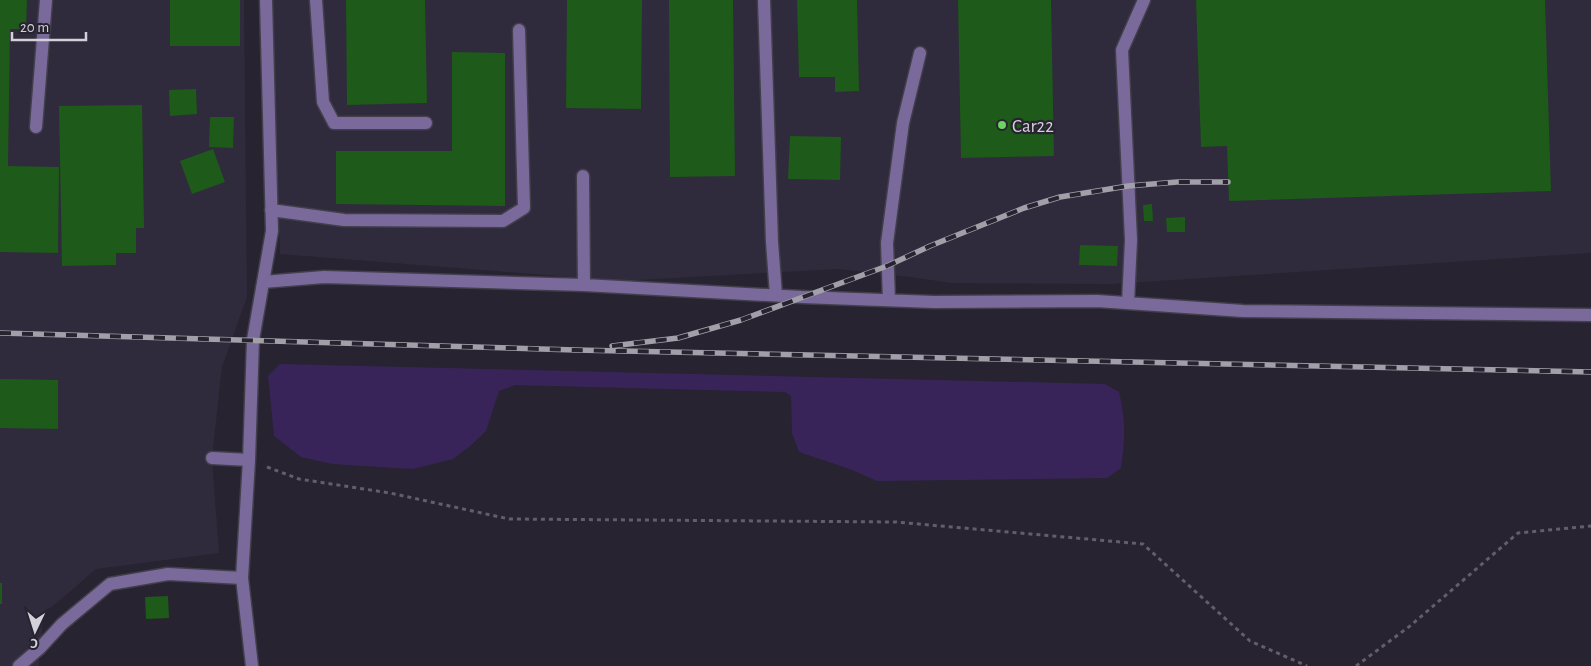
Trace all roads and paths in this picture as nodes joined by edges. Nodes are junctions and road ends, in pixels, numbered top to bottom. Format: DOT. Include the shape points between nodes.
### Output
graph roads {
  1 [pos="46,0"];
  2 [pos="266,0"];
  3 [pos="316,0"];
  4 [pos="764,0"];
  5 [pos="1144,0"];
  6 [pos="520,30"];
  7 [pos="920,52"];
  8 [pos="426,123"];
  9 [pos="36,127"];
  10 [pos="583,176"];
  11 [pos="271,210"];
  12 [pos="263,282"];
  13 [pos="584,285"];
  14 [pos="776,295"];
  15 [pos="889,300"];
  16 [pos="1128,304"];
  17 [pos="1591,315"];
  18 [pos="212,458"];
  19 [pos="249,460"];
  20 [pos="1591,526"];
  21 [pos="242,578"];
  22 [pos="19,666"];
  23 [pos="252,666"];
  24 [pos="1307,666"];
  25 [pos="1356,666"];
  1 -- 9 [label="lane"];
  2 -- 11 [label="lane"];
  3 -- 8 [label="lane" via="323,102 334,123"];
  4 -- 14 [label="lane"];
  5 -- 16 [label="lane" via="1122,50 1132,240"];
  6 -- 11 [label="lane" via="524,208 503,221 344,220"];
  7 -- 15 [label="lane" via="903,123 887,243"];
  10 -- 13 [label="lane"];
  11 -- 12 [label="lane" via="272,231"];
  12 -- 13 [label="lane" via="324,277"];
  12 -- 19 [label="lane" via="253,340"];
  13 -- 14 [label="lane"];
  14 -- 15 [label="lane"];
  15 -- 16 [label="lane"];
  16 -- 17 [label="lane" via="1243,311"];
  18 -- 19 [label="lane"];
  19 -- 21 [label="lane"];
  19 -- 24 [label="path" via="299,479 390,493 509,519 896,522 1143,544 1250,641"];
  20 -- 25 [label="path" via="1518,533 1410,626"];
  21 -- 22 [label="lane" via="168,574 110,584"];
  21 -- 23 [label="lane"];
}
